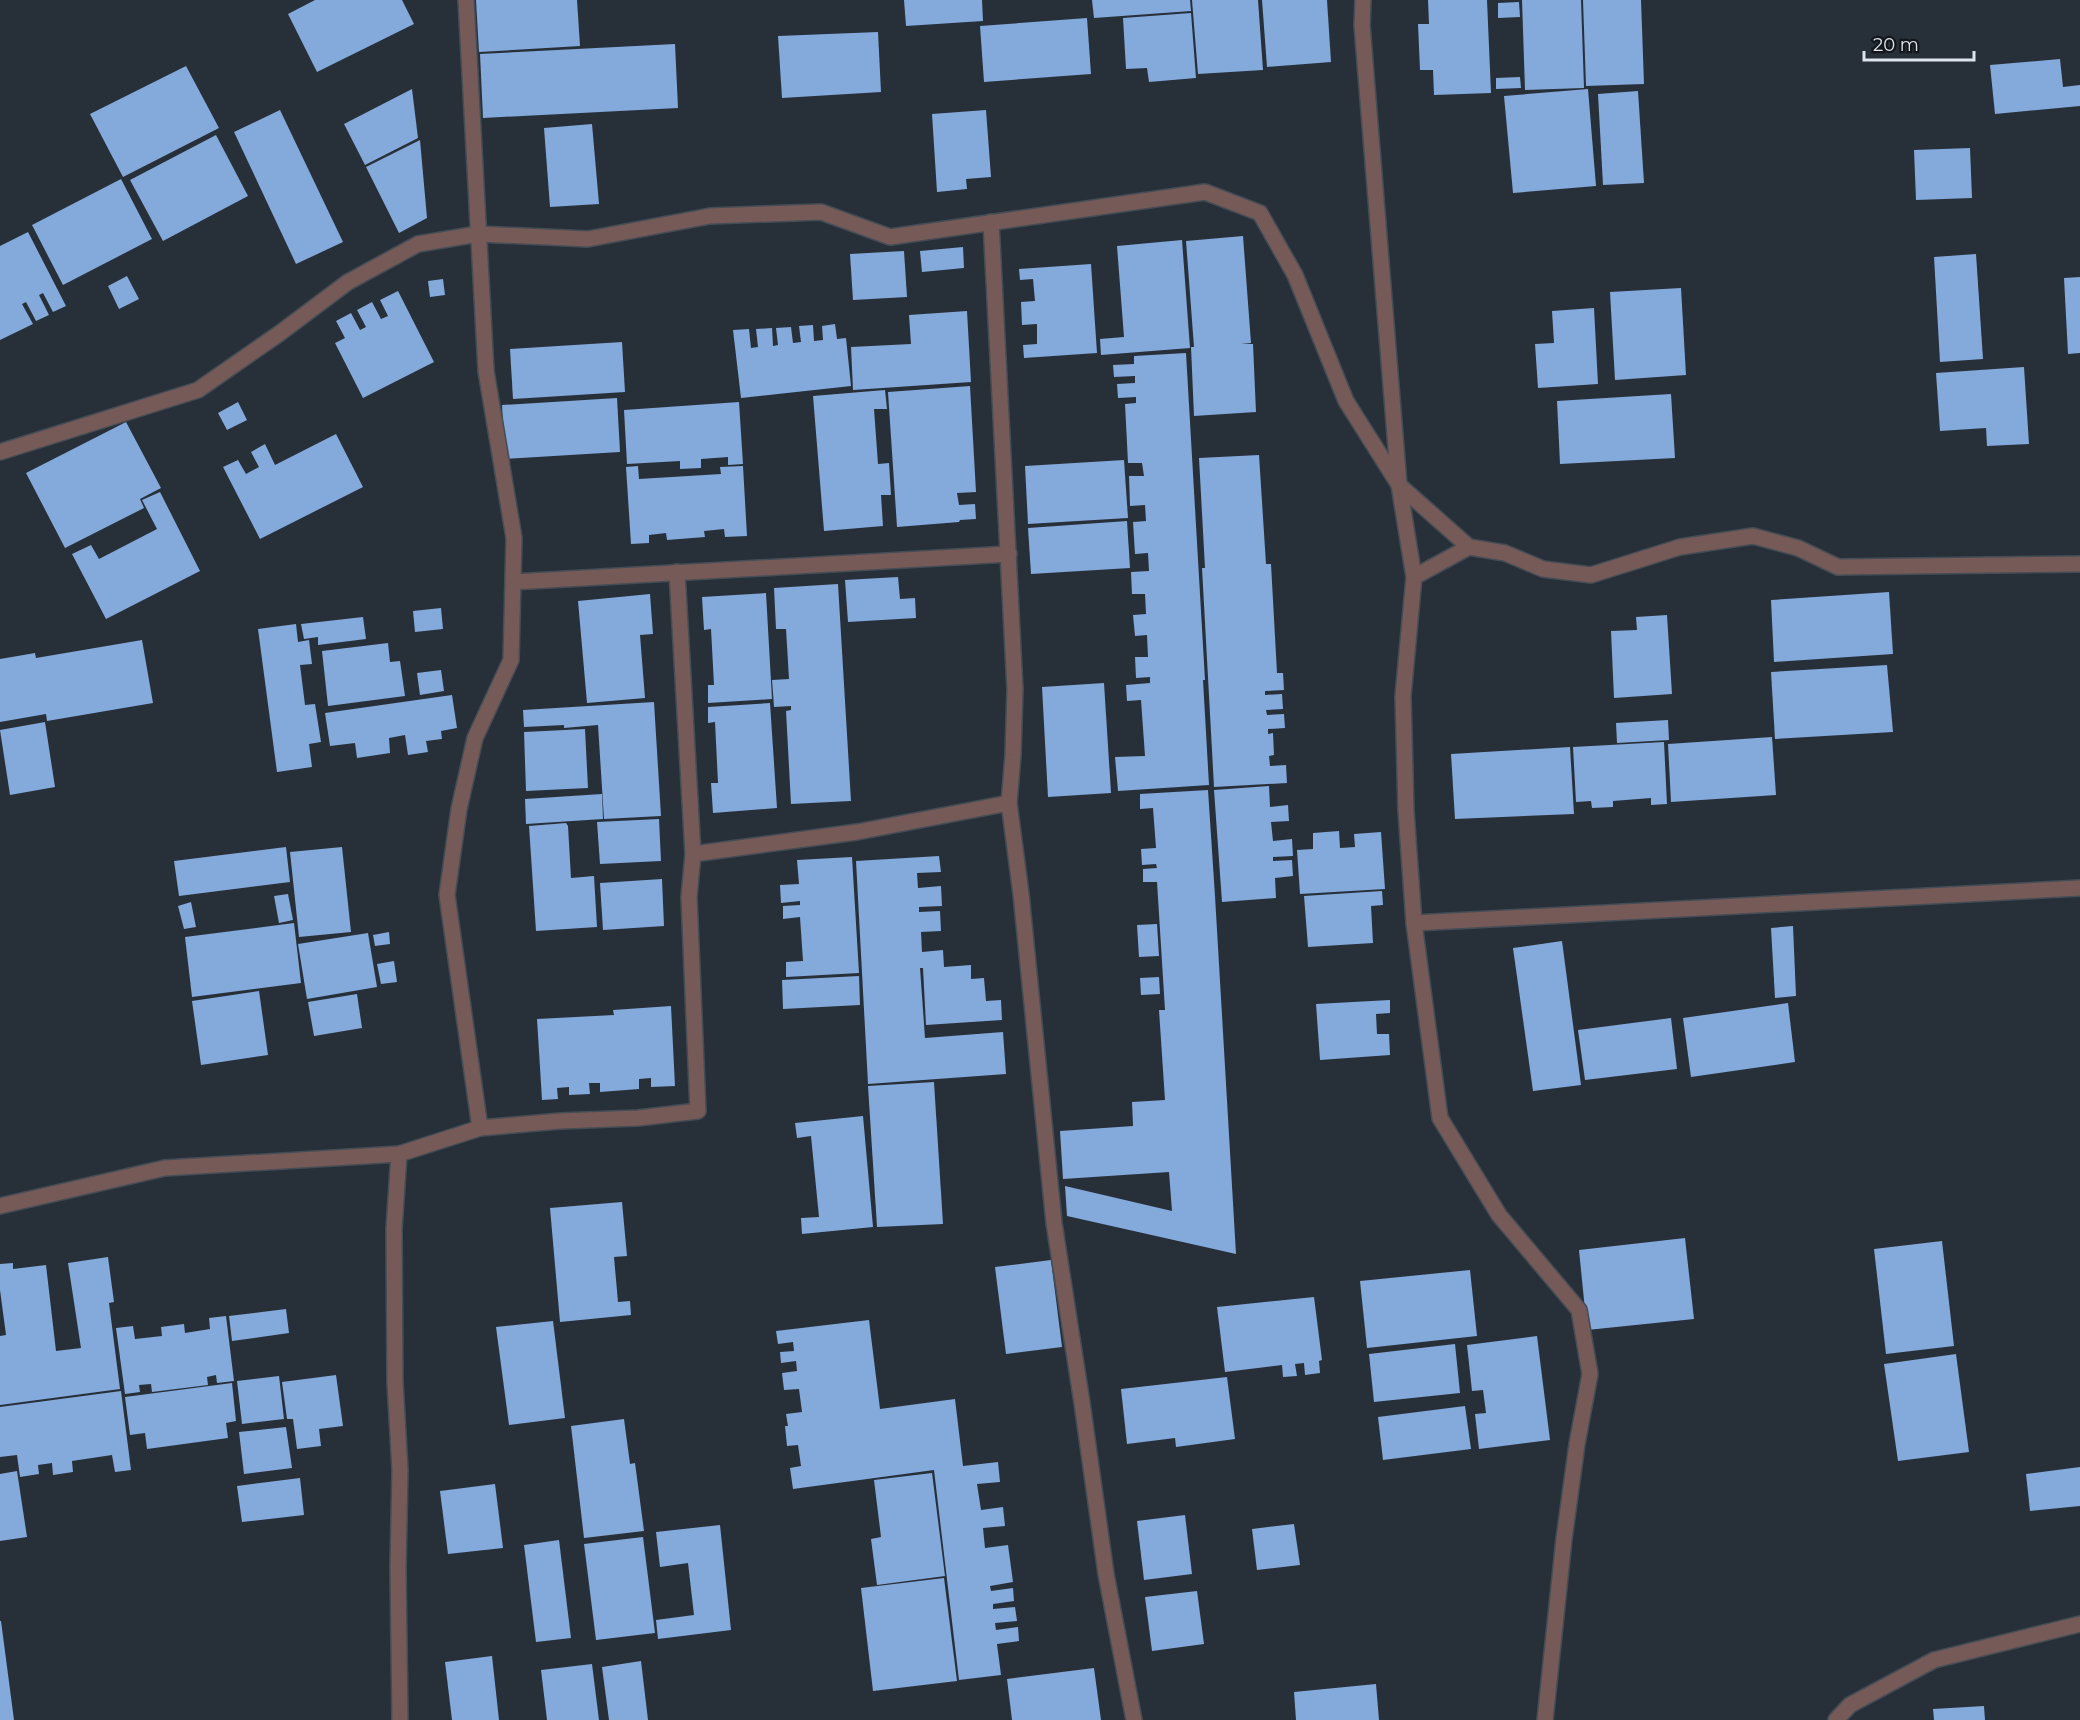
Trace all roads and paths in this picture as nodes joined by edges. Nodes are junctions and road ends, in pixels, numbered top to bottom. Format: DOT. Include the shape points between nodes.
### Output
graph roads {
  1 [pos="466,0"];
  2 [pos="1363,0"];
  3 [pos="991,222"];
  4 [pos="478,234"];
  5 [pos="0,452"];
  6 [pos="1399,485"];
  7 [pos="1469,547"];
  8 [pos="1009,554"];
  9 [pos="2080,564"];
  10 [pos="677,572"];
  11 [pos="1414,577"];
  12 [pos="513,582"];
  13 [pos="1009,803"];
  14 [pos="693,855"];
  15 [pos="2080,888"];
  16 [pos="1414,923"];
  17 [pos="480,1128"];
  18 [pos="399,1154"];
  19 [pos="0,1206"];
  20 [pos="2080,1624"];
  21 [pos="400,1720"];
  22 [pos="1134,1720"];
  23 [pos="1545,1720"];
  24 [pos="1836,1720"];
  1 -- 4 [label="street"];
  2 -- 6 [label="street"];
  3 -- 4 [label="street" via="890,237 821,212 710,216 588,239"];
  3 -- 6 [label="street" via="1205,192 1260,213 1294,275 1346,401"];
  3 -- 8 [label="street"];
  4 -- 5 [label="street" via="418,244 348,282 198,390"];
  4 -- 12 [label="street" via="486,371 514,538"];
  6 -- 7 [label="street"];
  6 -- 11 [label="street"];
  7 -- 9 [label="street" via="1504,553 1543,569 1591,575 1680,547 1753,536 1798,549 1838,567"];
  7 -- 11 [label="street"];
  8 -- 10 [label="street"];
  8 -- 13 [label="street" via="1015,689"];
  10 -- 12 [label="street"];
  10 -- 14 [label="street"];
  11 -- 16 [label="street" via="1403,696"];
  12 -- 17 [label="street" via="511,660 475,738 459,809 447,895"];
  13 -- 14 [label="street" via="857,832"];
  13 -- 22 [label="street" via="1054,1223 1106,1574"];
  14 -- 17 [label="street" via="689,897 698,1111"];
  15 -- 16 [label="street"];
  16 -- 23 [label="street" via="1440,1118 1499,1215 1579,1310 1590,1374 1564,1539"];
  17 -- 18 [label="street"];
  18 -- 19 [label="street" via="165,1168"];
  18 -- 21 [label="street" via="394,1240 400,1470"];
  20 -- 24 [label="street" via="1934,1660 1850,1705"];
}
